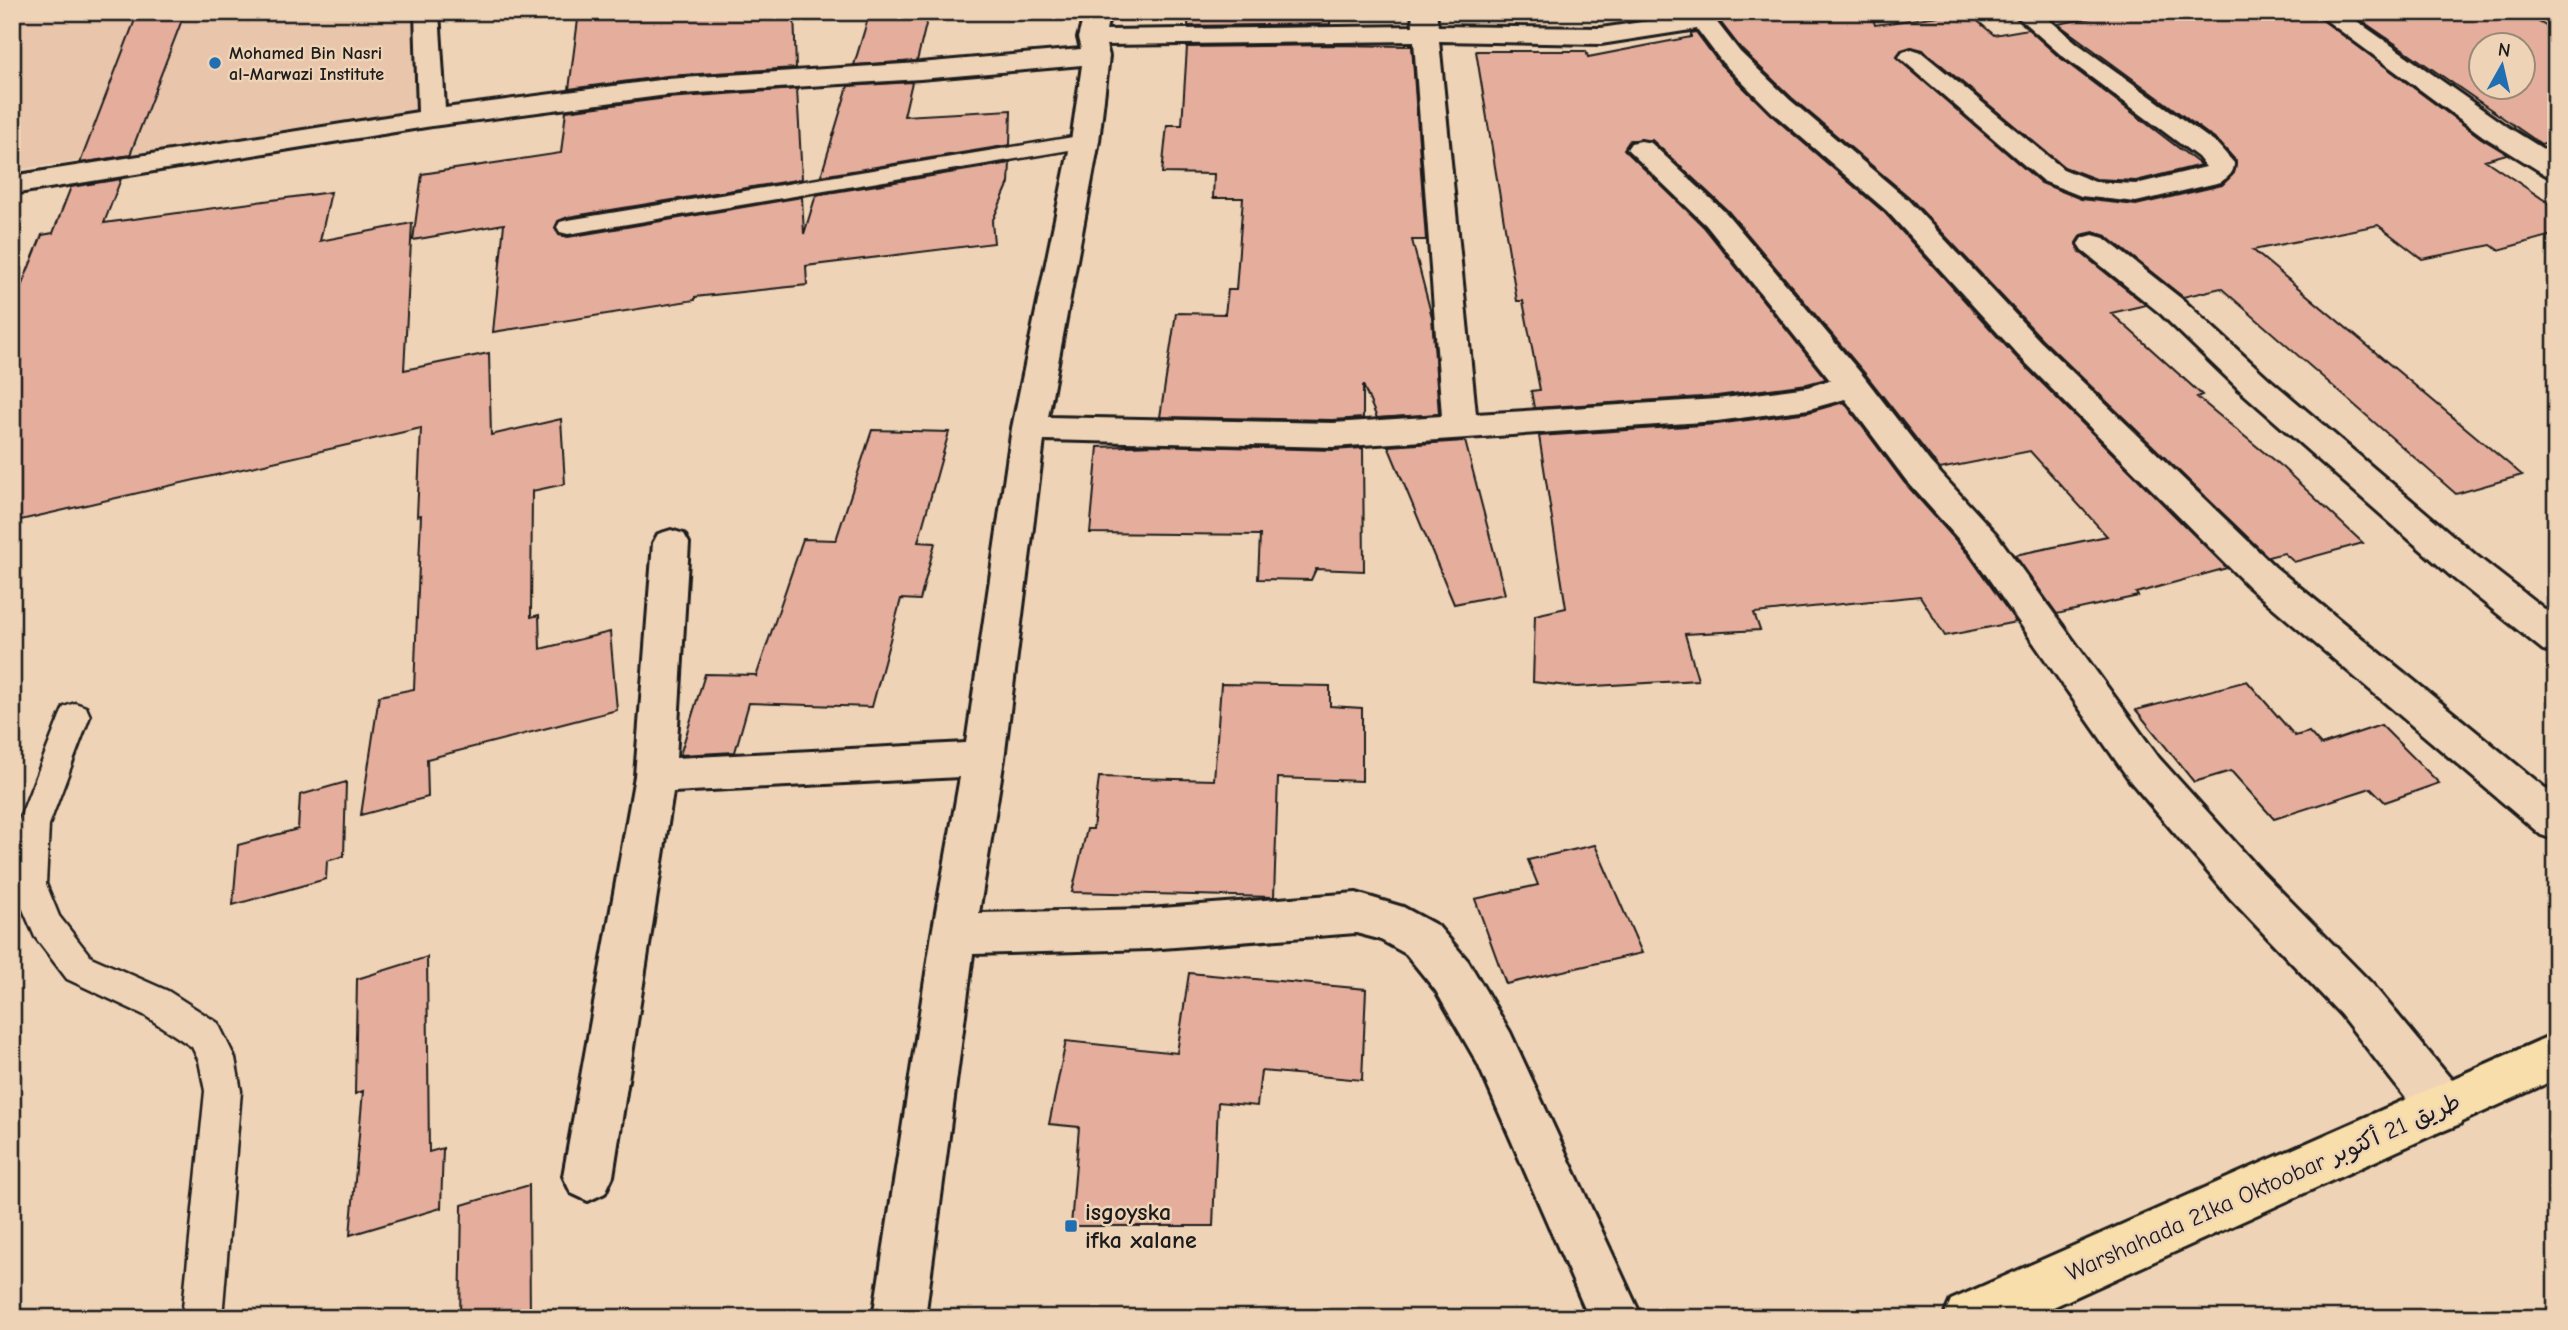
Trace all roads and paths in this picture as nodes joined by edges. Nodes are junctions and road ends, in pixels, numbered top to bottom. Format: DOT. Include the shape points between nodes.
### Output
graph roads {
  1 [pos="427,12"];
  2 [pos="2024,12"];
  3 [pos="2327,12"];
  4 [pos="1702,17"];
  5 [pos="1425,23"];
  6 [pos="1095,35"];
  7 [pos="1912,57"];
  8 [pos="432,118"];
  9 [pos="1085,141"];
  10 [pos="1641,149"];
  11 [pos="2556,169"];
  12 [pos="12,186"];
  13 [pos="568,227"];
  14 [pos="2093,244"];
  15 [pos="1852,385"];
  16 [pos="1460,427"];
  17 [pos="1029,428"];
  18 [pos="671,543"];
  19 [pos="2556,639"];
  20 [pos="75,716"];
  21 [pos="984,759"];
  22 [pos="655,776"];
  23 [pos="2556,822"];
  24 [pos="954,934"];
  25 [pos="2556,1055"];
  26 [pos="2443,1107"];
  27 [pos="588,1176"];
  28 [pos="202,1318"];
  29 [pos="899,1318"];
  30 [pos="1616,1318"];
  31 [pos="1969,1318"];
  1 -- 8 [label="street"];
  2 -- 7 [label="street" via="2208,151 2220,163 2220,170 2136,193 2091,190 2053,176"];
  3 -- 11 [label="street"];
  4 -- 5 [label="street" via="1601,36"];
  4 -- 23 [label="street" via="1731,57 1897,205 2029,348 2262,577"];
  5 -- 6 [label="street"];
  5 -- 16 [label="street"];
  6 -- 8 [label="street" via="920,71 667,87"];
  6 -- 9 [label="street"];
  8 -- 12 [label="street"];
  9 -- 13 [label="lane"];
  9 -- 17 [label="street"];
  10 -- 15 [label="street" via="1716,219"];
  14 -- 19 [label="street" via="2172,307 2465,567"];
  15 -- 16 [label="street" via="1809,398 1717,410"];
  15 -- 26 [label="street" via="1918,471 1983,542 2145,770 2245,884 2357,1000"];
  16 -- 17 [label="street" via="1334,435"];
  17 -- 21 [label="street"];
  18 -- 22 [label="street"];
  20 -- 28 [label="lane" via="33,825 29,884 47,926 79,968 156,1003 205,1035 217,1058 223,1091"];
  21 -- 22 [label="street"];
  21 -- 24 [label="street"];
  22 -- 27 [label="street"];
  24 -- 29 [label="street"];
  24 -- 30 [label="street" via="1149,929 1356,913 1388,921 1422,940 1452,976 1494,1048"];
  25 -- 26 [label="main road, Warshahada 21ka Oktoobar طريق 21 أكتوبر"];
  26 -- 31 [label="main road, Warshahada 21ka Oktoobar طريق 21 أكتوبر"];
}
